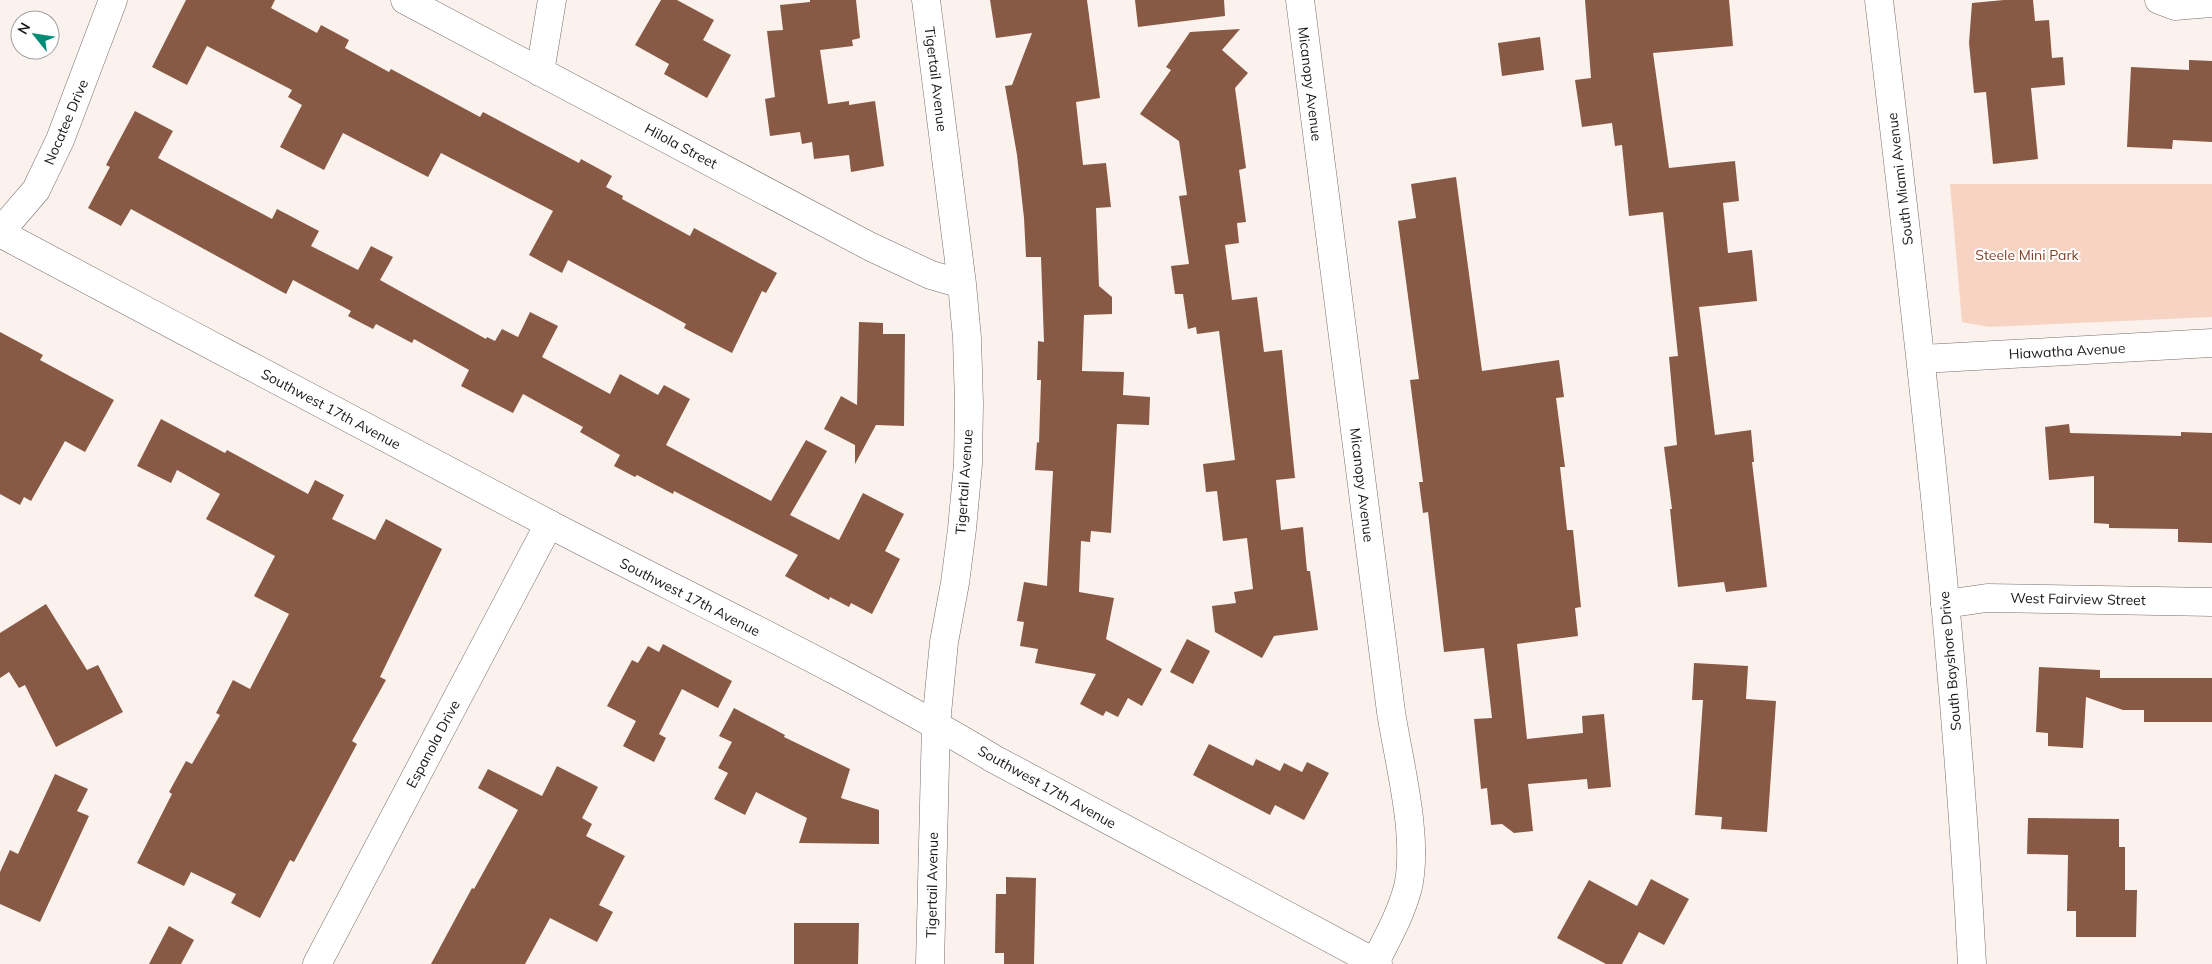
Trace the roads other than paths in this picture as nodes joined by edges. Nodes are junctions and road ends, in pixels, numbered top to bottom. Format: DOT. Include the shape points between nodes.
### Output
graph roads {
  1 [pos="112,0"];
  2 [pos="404,0"];
  3 [pos="552,0"];
  4 [pos="926,0"];
  5 [pos="1300,0"];
  6 [pos="1879,0"];
  7 [pos="2159,0"];
  8 [pos="2212,3"];
  9 [pos="540,72"];
  10 [pos="0,233"];
  11 [pos="962,284"];
  12 [pos="2212,343"];
  13 [pos="1922,358"];
  14 [pos="548,524"];
  15 [pos="2212,602"];
  16 [pos="1945,604"];
  17 [pos="936,724"];
  18 [pos="317,964"];
  19 [pos="930,964"];
  20 [pos="1376,964"];
  21 [pos="1972,964"];
  1 -- 10 [label="street, Nocatee Drive" via="63,132 36,190"];
  2 -- 9 [label="street, Hilola Street"];
  3 -- 9 [label="street"];
  4 -- 11 [label="street, Tigertail Avenue"];
  5 -- 20 [label="street, Micanopy Avenue" via="1411,851 1404,901"];
  6 -- 13 [label="street, South Miami Avenue"];
  7 -- 8 [label="street" via="2175,6"];
  9 -- 11 [label="street, Hilola Street" via="871,247 931,275"];
  10 -- 14 [label="street, Southwest 17th Avenue"];
  11 -- 17 [label="street, Tigertail Avenue" via="967,338 968,464"];
  12 -- 13 [label="street, Hiawatha Avenue"];
  13 -- 16 [label="street, South Bayshore Drive"];
  14 -- 17 [label="street, Southwest 17th Avenue"];
  14 -- 18 [label="street, Espanola Drive"];
  15 -- 16 [label="street, West Fairview Street" via="1987,598"];
  16 -- 21 [label="street, South Bayshore Drive"];
  17 -- 19 [label="street, Tigertail Avenue"];
  17 -- 20 [label="street, Southwest 17th Avenue"];
}
